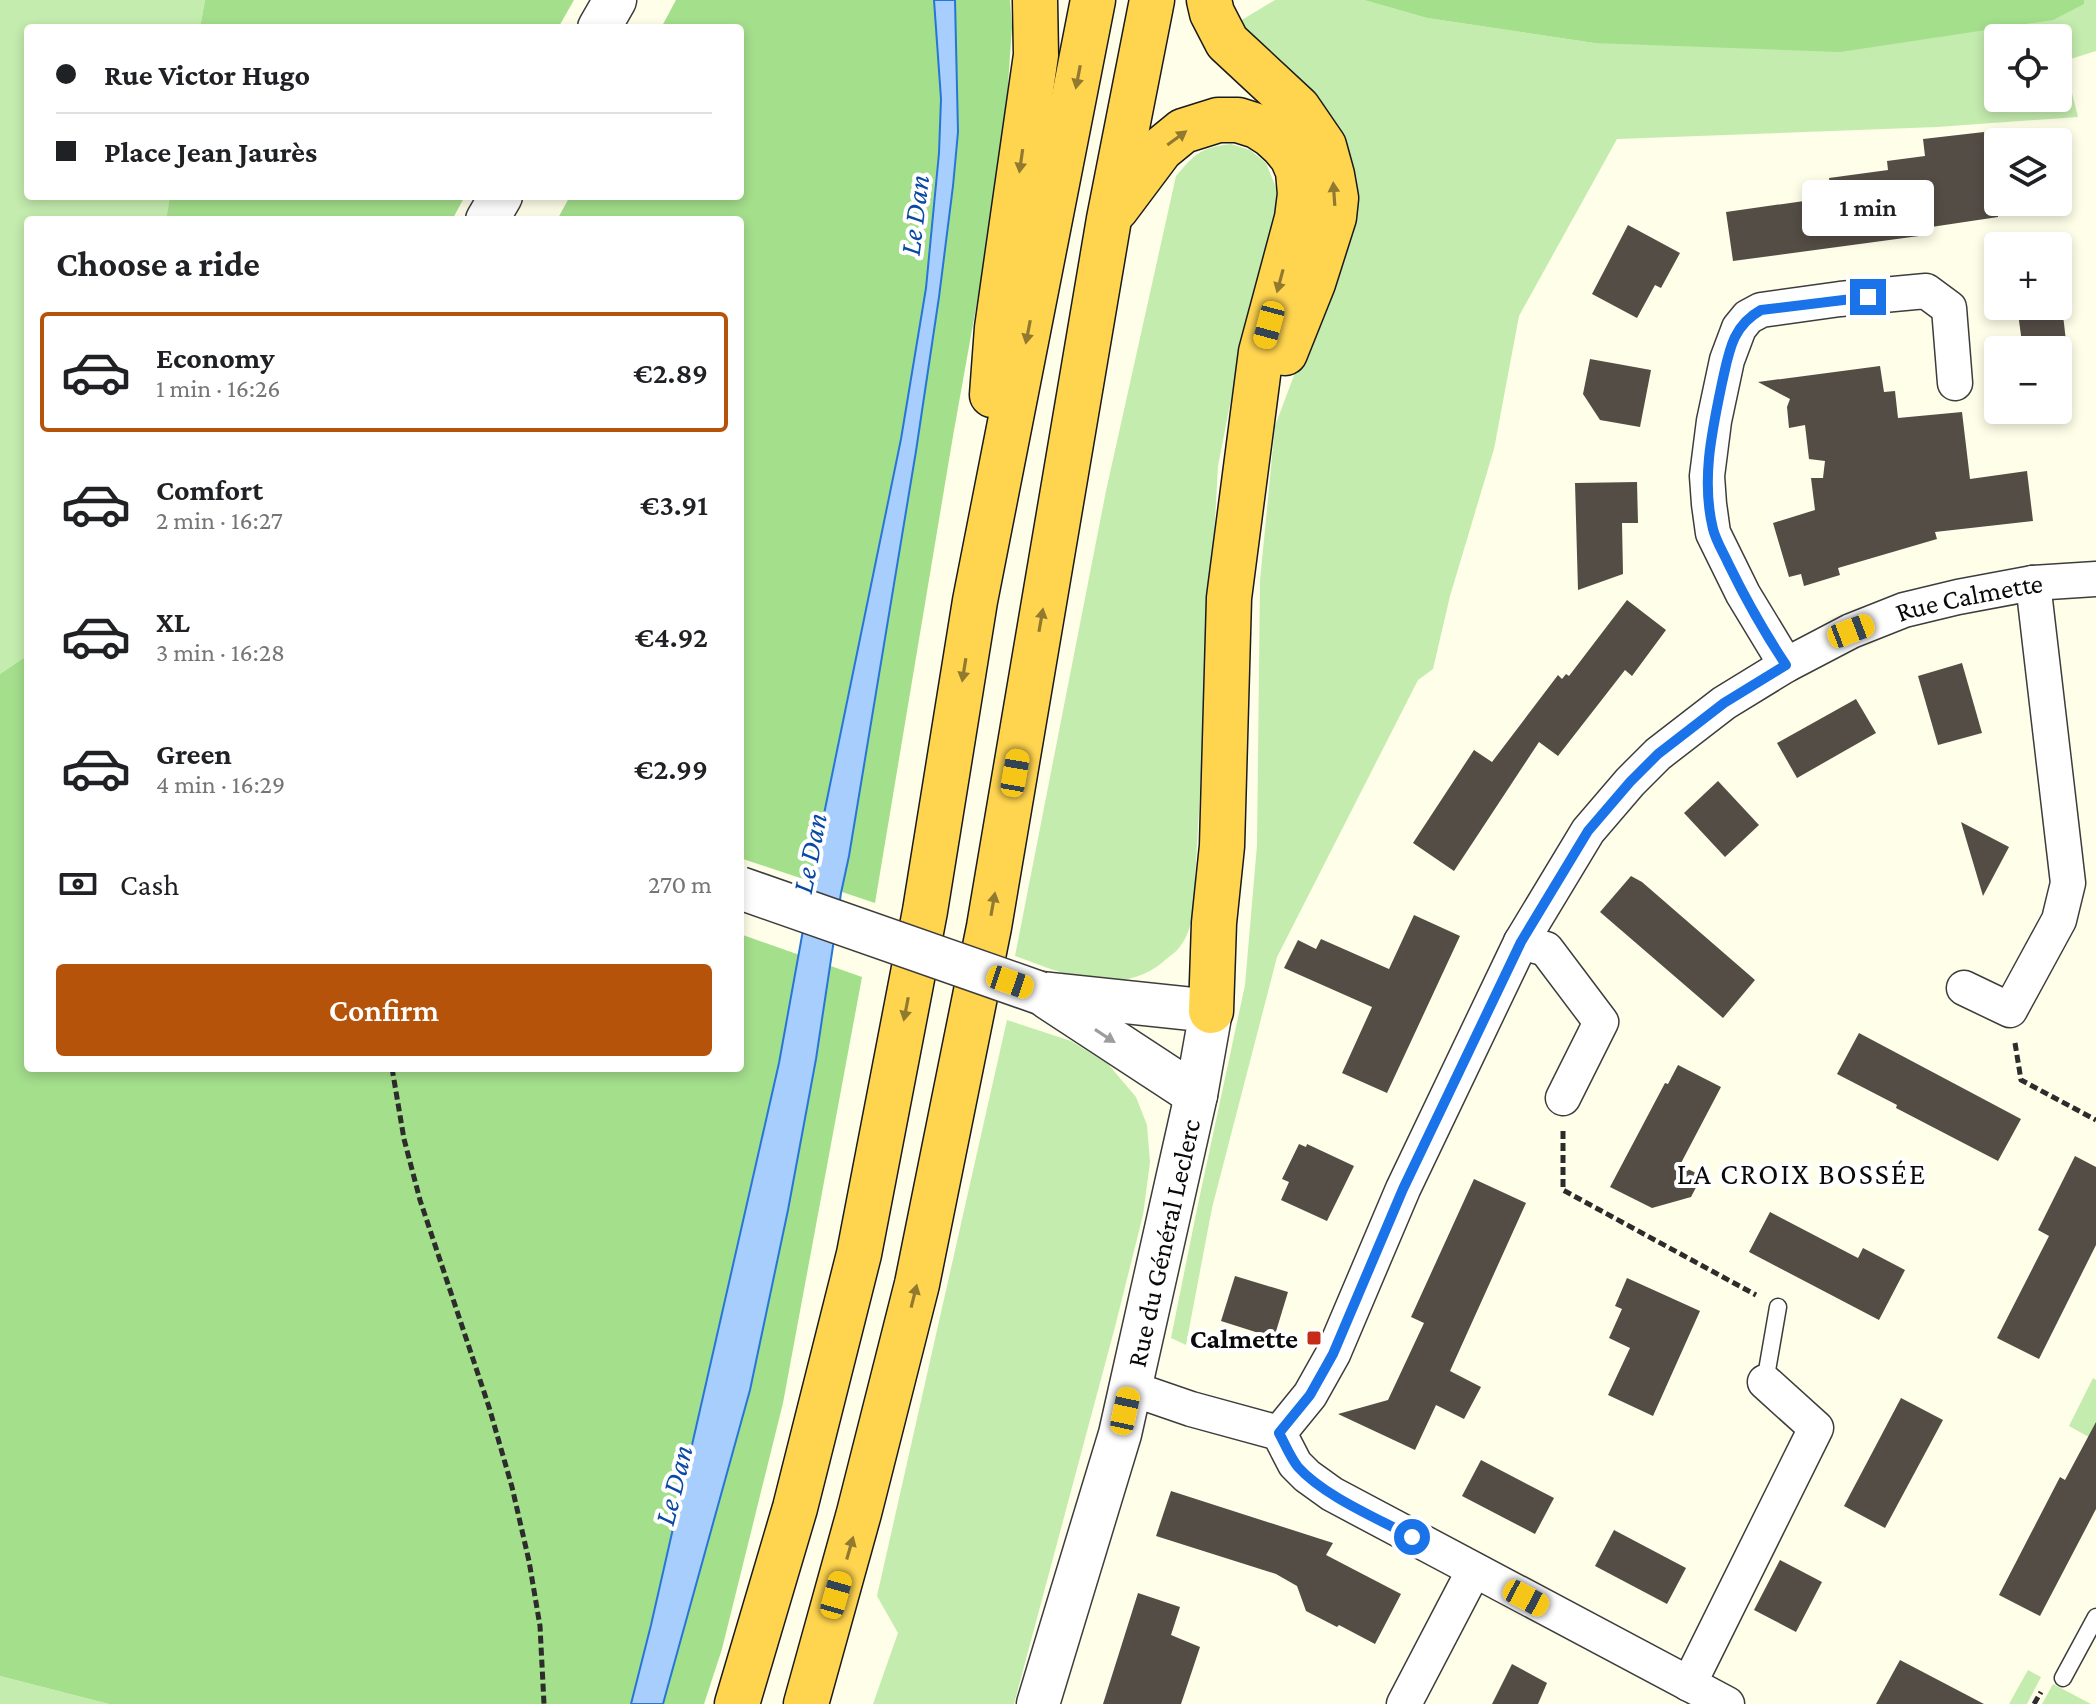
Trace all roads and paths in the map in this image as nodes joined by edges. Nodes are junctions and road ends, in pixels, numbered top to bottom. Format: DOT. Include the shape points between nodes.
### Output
graph roads {
  1 [pos="615,0"];
  2 [pos="1035,0"];
  3 [pos="1093,0"];
  4 [pos="1152,0"];
  5 [pos="1209,0"];
  6 [pos="601,24"];
  7 [pos="1109,219"];
  8 [pos="1955,383"];
  9 [pos="1253,424"];
  10 [pos="2096,579"];
  11 [pos="2033,583"];
  12 [pos="975,601"];
  13 [pos="1786,665"];
  14 [pos="744,889"];
  15 [pos="1521,942"];
  16 [pos="1964,988"];
  17 [pos="1040,993"];
  18 [pos="2010,1010"];
  19 [pos="1211,1011"];
  20 [pos="393,1072"];
  21 [pos="1196,1095"];
  22 [pos="1563,1098"];
  23 [pos="2096,1120"];
  24 [pos="1778,1307"];
  25 [pos="1765,1382"];
  26 [pos="1130,1388"];
  27 [pos="1279,1433"];
  28 [pos="1474,1570"];
  29 [pos="2096,1617"];
  30 [pos="2063,1678"];
  31 [pos="1689,1684"];
  32 [pos="544,1704"];
  33 [pos="737,1704"];
  34 [pos="806,1704"];
  35 [pos="1038,1704"];
  36 [pos="1404,1704"];
  37 [pos="1727,1704"];
  1 -- 6 [label="street"];
  2 -- 12 [label="highway, one-way" via="1036,55 997,328"];
  3 -- 12 [label="highway, one-way"];
  4 -- 7 [label="highway"];
  9 -- 5 [label="highway, one-way" via="1313,283 1336,198 1324,146 1298,108 1227,42"];
  7 -- 9 [label="highway, one-way" via="1161,149 1183,131 1238,120 1271,135 1292,157 1300,194 1297,218 1261,352"];
  34 -- 7 [label="highway, one-way" via="921,1269 989,927"];
  8 -- 13 [label="street" via="1949,308 1926,291 1761,310 1739,328 1712,435 1707,476 1713,533"];
  9 -- 19 [label="highway" via="1229,598"];
  10 -- 11 [label="street, Rue Calmette"];
  11 -- 13 [label="street, Rue Calmette" via="1904,610"];
  11 -- 18 [label="street" via="2068,883 2059,920"];
  12 -- 33 [label="highway, one-way" via="925,911 859,1254 795,1508"];
  13 -- 15 [label="street, Rue Calmette" via="1702,719 1630,782 1588,831"];
  14 -- 17 [label="street, bridge"];
  15 -- 22 [label="street" via="1546,949 1601,1022"];
  15 -- 27 [label="street, Rue Calmette" via="1403,1189 1333,1354 1310,1395"];
  16 -- 18 [label="street"];
  17 -- 19 [label="street"];
  17 -- 21 [label="street, one-way"];
  18 -- 23 [label="path" via="2021,1080"];
  19 -- 21 [label="street, Rue du Général Leclerc"];
  20 -- 32 [label="path" via="420,1200 512,1487 540,1626"];
  21 -- 26 [label="street, Rue du Général Leclerc"];
  22 -- 24 [label="path" via="1563,1190"];
  24 -- 25 [label="lane"];
  25 -- 31 [label="street" via="1816,1428"];
  26 -- 27 [label="street"];
  26 -- 35 [label="street, Rue du Général Leclerc"];
  27 -- 28 [label="street" via="1295,1464 1332,1494"];
  28 -- 31 [label="street"];
  28 -- 36 [label="street"];
  29 -- 30 [label="lane"];
  31 -- 37 [label="street"];
}
